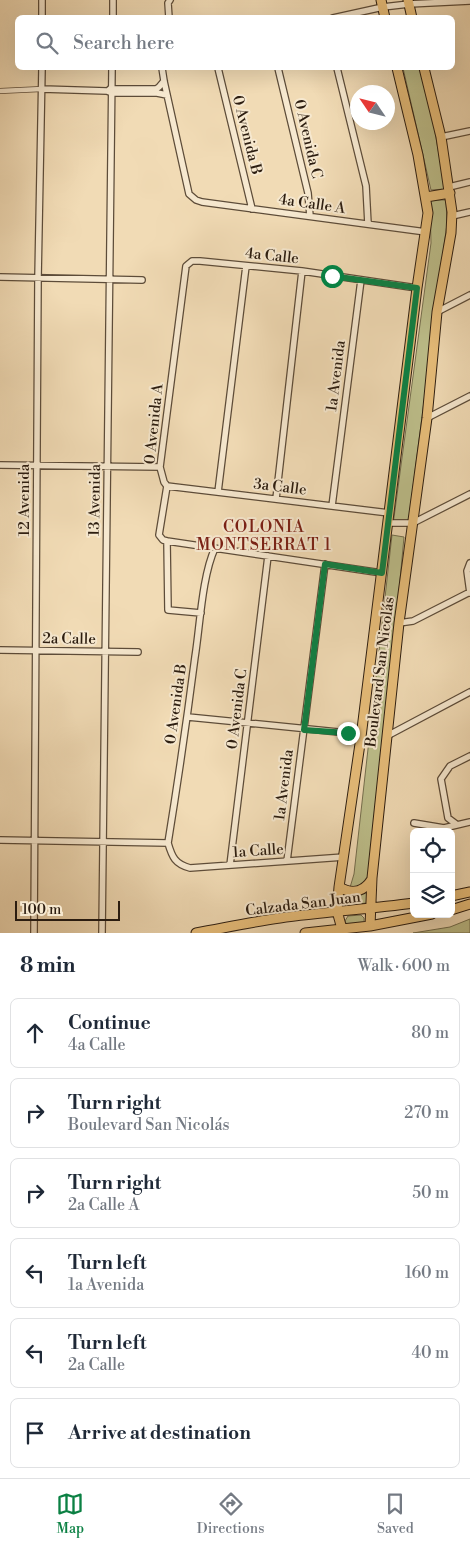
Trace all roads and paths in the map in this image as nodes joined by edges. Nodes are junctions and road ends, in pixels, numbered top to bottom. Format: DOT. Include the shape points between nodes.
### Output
graph roads {
  1 [pos="42,0"];
  2 [pos="113,0"];
  3 [pos="170,0"];
  4 [pos="470,1"];
  5 [pos="408,2"];
  6 [pos="382,3"];
  7 [pos="42,15"];
  8 [pos="113,15"];
  9 [pos="169,15"];
  10 [pos="343,15"];
  11 [pos="411,15"];
  12 [pos="42,70"];
  13 [pos="112,70"];
  14 [pos="162,70"];
  15 [pos="218,70"];
  16 [pos="278,70"];
  17 [pos="337,70"];
  18 [pos="397,70"];
  19 [pos="424,70"];
  20 [pos="164,81"];
  21 [pos="42,89"];
  22 [pos="0,91"];
  23 [pos="111,91"];
  24 [pos="167,96"];
  25 [pos="470,131"];
  26 [pos="441,138"];
  27 [pos="470,182"];
  28 [pos="449,190"];
  29 [pos="426,197"];
  30 [pos="252,209"];
  31 [pos="470,212"];
  32 [pos="310,216"];
  33 [pos="452,216"];
  34 [pos="368,224"];
  35 [pos="426,232"];
  36 [pos="186,266"];
  37 [pos="246,266"];
  38 [pos="302,272"];
  39 [pos="0,277"];
  40 [pos="38,278"];
  41 [pos="110,279"];
  42 [pos="142,280"];
  43 [pos="361,280"];
  44 [pos="417,288"];
  45 [pos="470,296"];
  46 [pos="438,312"];
  47 [pos="470,396"];
  48 [pos="427,418"];
  49 [pos="0,465"];
  50 [pos="37,465"];
  51 [pos="108,466"];
  52 [pos="160,467"];
  53 [pos="167,486"];
  54 [pos="218,492"];
  55 [pos="470,494"];
  56 [pos="276,499"];
  57 [pos="332,506"];
  58 [pos="389,518"];
  59 [pos="413,523"];
  60 [pos="167,541"];
  61 [pos="215,548"];
  62 [pos="268,556"];
  63 [pos="470,563"];
  64 [pos="325,564"];
  65 [pos="382,573"];
  66 [pos="470,593"];
  67 [pos="201,613"];
  68 [pos="399,623"];
  69 [pos="0,650"];
  70 [pos="35,651"];
  71 [pos="106,652"];
  72 [pos="138,652"];
  73 [pos="470,692"];
  74 [pos="188,717"];
  75 [pos="248,724"];
  76 [pos="304,730"];
  77 [pos="348,733"];
  78 [pos="387,736"];
  79 [pos="470,756"];
  80 [pos="470,822"];
  81 [pos="414,823"];
  82 [pos="456,824"];
  83 [pos="0,840"];
  84 [pos="34,840"];
  85 [pos="103,842"];
  86 [pos="168,843"];
  87 [pos="344,857"];
  88 [pos="287,861"];
  89 [pos="230,865"];
  90 [pos="372,878"];
  91 [pos="339,887"];
  92 [pos="470,892"];
  93 [pos="455,895"];
  94 [pos="410,904"];
  95 [pos="470,904"];
  96 [pos="370,909"];
  97 [pos="455,909"];
  98 [pos="338,911"];
  99 [pos="411,918"];
  100 [pos="370,926"];
  101 [pos="342,929"];
  102 [pos="322,932"];
  103 [pos="34,933"];
  104 [pos="102,933"];
  105 [pos="196,933"];
  106 [pos="305,933"];
  1 -- 7 [label="street"];
  2 -- 8 [label="street"];
  3 -- 9 [label="street"];
  4 -- 5 [label="street"];
  5 -- 6 [label="street"];
  5 -- 11 [label="main road"];
  6 -- 10 [label="street"];
  12 -- 21 [label="street, 12 Avenida"];
  13 -- 23 [label="street, 13 Avenida"];
  14 -- 20 [label="street"];
  15 -- 30 [label="street, 0 Avenida B"];
  16 -- 32 [label="street, 0 Avenida C" via="308,193"];
  17 -- 34 [label="street" via="366,186"];
  18 -- 29 [label="main road, Boulevard San Nicolás"];
  19 -- 26 [label="main road, Boulevard San Nicolás"];
  20 -- 23 [label="street" via="156,89"];
  20 -- 24 [label="street"];
  21 -- 22 [label="street"];
  21 -- 23 [label="street"];
  21 -- 40 [label="street, 12 Avenida"];
  23 -- 24 [label="street"];
  23 -- 41 [label="street, 13 Avenida"];
  24 -- 30 [label="street, 4a Calle A" via="189,194 202,202"];
  25 -- 26 [label="street"];
  26 -- 28 [label="main road, Boulevard San Nicolás"];
  27 -- 28 [label="street"];
  28 -- 29 [label="main road"];
  28 -- 33 [label="main road, Boulevard San Nicolás"];
  29 -- 35 [label="main road, Boulevard San Nicolás"];
  30 -- 32 [label="street, 4a Calle A"];
  31 -- 33 [label="street"];
  32 -- 34 [label="street, 4a Calle A"];
  33 -- 46 [label="main road, Boulevard San Nicolás"];
  34 -- 35 [label="street, 4a Calle A"];
  35 -- 44 [label="main road, Boulevard San Nicolás"];
  36 -- 37 [label="street, 4a Calle" via="200,260"];
  36 -- 52 [label="street, 0 Avenida A"];
  37 -- 38 [label="street, 4a Calle"];
  37 -- 54 [label="street"];
  38 -- 43 [label="street, 4a Calle"];
  38 -- 56 [label="street"];
  39 -- 40 [label="street"];
  40 -- 41 [label="street"];
  40 -- 50 [label="street, 12 Avenida"];
  41 -- 42 [label="street"];
  41 -- 51 [label="street, 13 Avenida"];
  43 -- 44 [label="street, 4a Calle"];
  43 -- 57 [label="street, 1a Avenida"];
  44 -- 58 [label="main road, Boulevard San Nicolás"];
  45 -- 46 [label="street"];
  46 -- 48 [label="main road, Boulevard San Nicolás"];
  47 -- 48 [label="street"];
  48 -- 59 [label="main road, Boulevard San Nicolás"];
  49 -- 50 [label="street"];
  50 -- 51 [label="street"];
  50 -- 70 [label="street, 12 Avenida"];
  51 -- 52 [label="street"];
  51 -- 71 [label="street, 13 Avenida"];
  52 -- 53 [label="street, 0 Avenida A"];
  53 -- 54 [label="street, 3a Calle"];
  53 -- 60 [label="street, 0 Avenida A" via="159,535"];
  54 -- 56 [label="street, 3a Calle"];
  55 -- 59 [label="street, 3a Calle"];
  56 -- 57 [label="street, 3a Calle"];
  57 -- 58 [label="street, 3a Calle"];
  58 -- 59 [label="street, 3a Calle"];
  58 -- 65 [label="main road, Boulevard San Nicolás"];
  59 -- 68 [label="main road, Boulevard San Nicolás"];
  60 -- 61 [label="street"];
  60 -- 67 [label="street, 0 Avenida A" via="168,610"];
  61 -- 62 [label="street"];
  61 -- 67 [label="street, 0 Avenida B"];
  62 -- 64 [label="street"];
  62 -- 75 [label="street, 0 Avenida C"];
  63 -- 66 [label="street" via="467,571"];
  64 -- 65 [label="street"];
  64 -- 76 [label="street, 1a Avenida"];
  65 -- 87 [label="main road, Boulevard San Nicolás"];
  66 -- 68 [label="street" via="413,621"];
  67 -- 74 [label="street, 0 Avenida B"];
  68 -- 78 [label="main road, Boulevard San Nicolás"];
  69 -- 70 [label="street, 2a Calle"];
  70 -- 71 [label="street, 2a Calle"];
  70 -- 84 [label="street, 12 Avenida"];
  71 -- 72 [label="street, 2a Calle"];
  71 -- 85 [label="street, 13 Avenida"];
  73 -- 78 [label="street"];
  74 -- 75 [label="street"];
  74 -- 86 [label="street, 0 Avenida B"];
  75 -- 76 [label="street"];
  75 -- 89 [label="street, 0 Avenida C"];
  76 -- 77 [label="street"];
  76 -- 88 [label="street, 1a Avenida"];
  78 -- 90 [label="main road, Boulevard San Nicolás"];
  79 -- 82 [label="street" via="450,766 441,779 448,818"];
  80 -- 82 [label="street"];
  81 -- 82 [label="street" via="444,828"];
  83 -- 84 [label="street"];
  84 -- 85 [label="street"];
  84 -- 103 [label="street, 12 Avenida"];
  85 -- 86 [label="street"];
  85 -- 104 [label="street, 13 Avenida"];
  86 -- 89 [label="street, 1a Calle" via="176,862 190,868"];
  87 -- 88 [label="street, 1a Calle"];
  87 -- 91 [label="main road, Boulevard San Nicolás"];
  88 -- 89 [label="street, 1a Calle"];
  90 -- 91 [label="main road" via="362,890 346,891"];
  90 -- 96 [label="main road, Boulevard San Nicolás"];
  91 -- 98 [label="main road, Boulevard San Nicolás"];
  92 -- 93 [label="main road"];
  94 -- 96 [label="main road, Calzada San Juan"];
  95 -- 97 [label="main road"];
  96 -- 98 [label="main road, Calzada San Juan"];
  96 -- 100 [label="main road, Boulevard San Nicolás"];
  98 -- 101 [label="main road, Boulevard San Nicolás"];
  98 -- 105 [label="main road, Calzada San Juan"];
  99 -- 100 [label="main road, Calzada San Juan"];
  100 -- 101 [label="main road, Calzada San Juan"];
  101 -- 102 [label="main road, Calzada San Juan"];
  102 -- 106 [label="main road, Calzada San Juan"];
}
